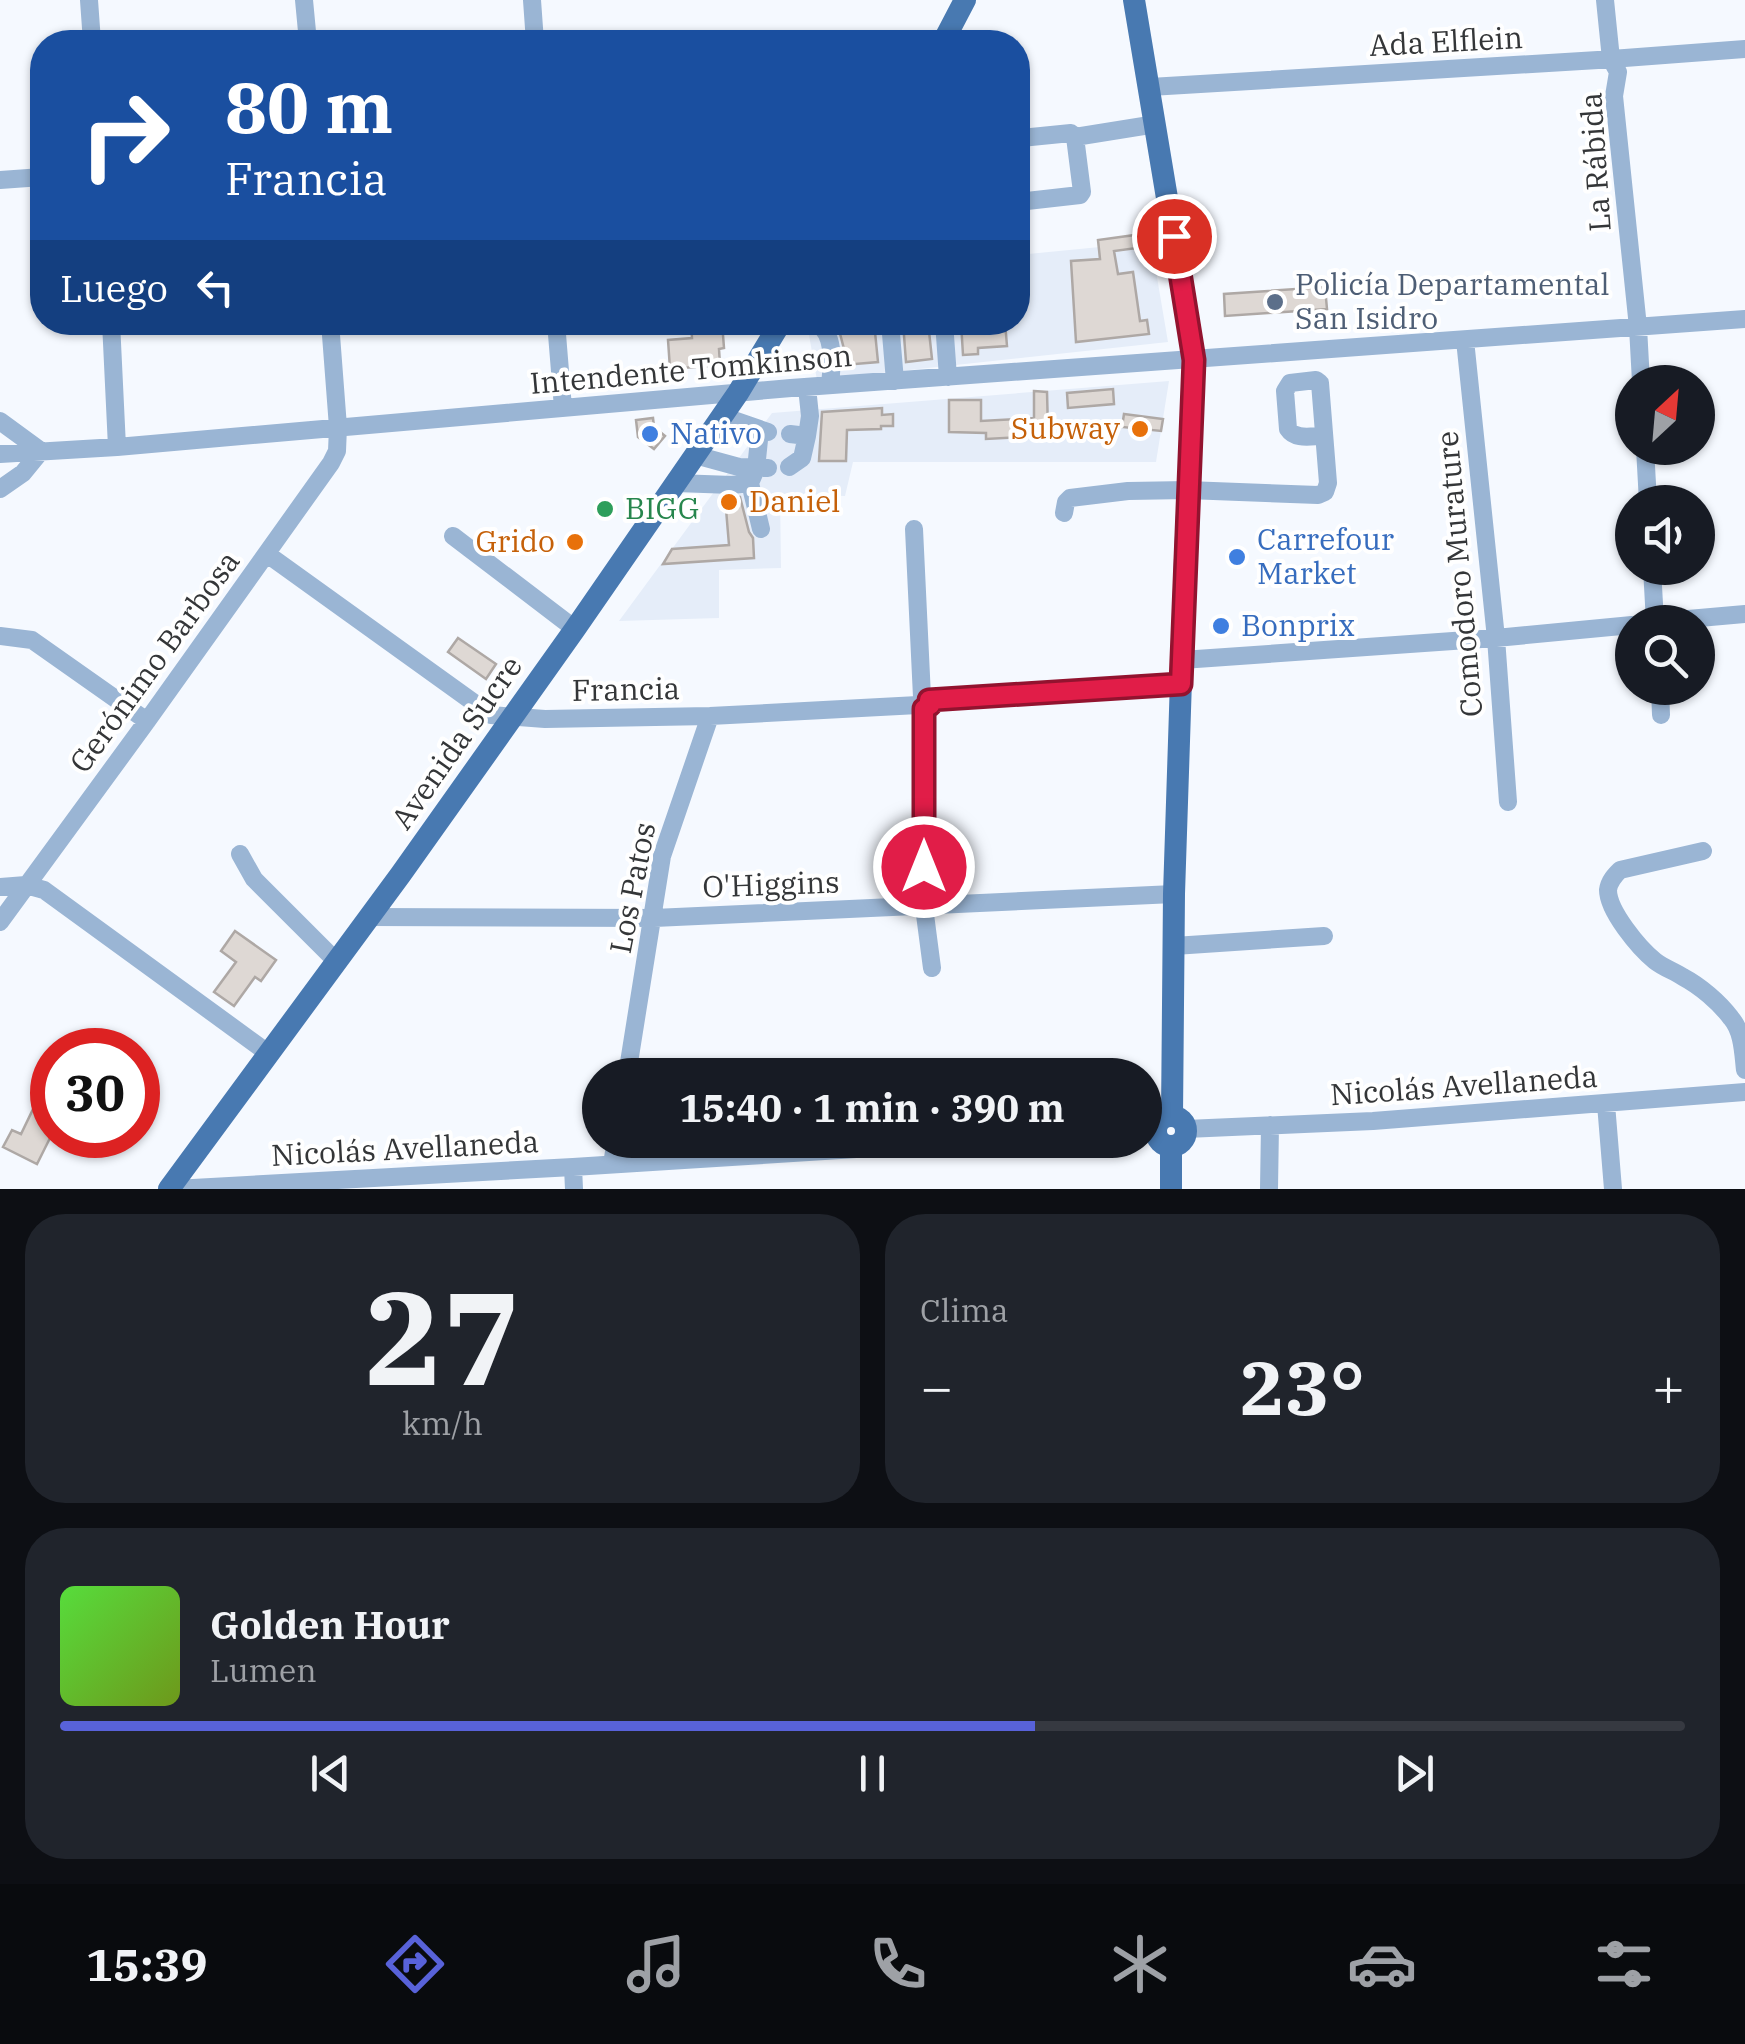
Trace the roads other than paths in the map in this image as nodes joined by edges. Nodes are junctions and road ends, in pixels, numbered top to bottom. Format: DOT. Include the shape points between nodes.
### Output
graph roads {
  1 [pos="89,0"];
  2 [pos="304,0"];
  3 [pos="532,0"];
  4 [pos="965,0"];
  5 [pos="1134,0"];
  6 [pos="1605,0"];
  7 [pos="91,30"];
  8 [pos="307,30"];
  9 [pos="535,30"];
  10 [pos="949,30"];
  11 [pos="1745,49"];
  12 [pos="1611,59"];
  13 [pos="1150,87"];
  14 [pos="1156,124"];
  15 [pos="1030,137"];
  16 [pos="1075,137"];
  17 [pos="30,177"];
  18 [pos="0,180"];
  19 [pos="1030,201"];
  20 [pos="1745,319"];
  21 [pos="1638,327"];
  22 [pos="112,335"];
  23 [pos="331,335"];
  24 [pos="557,335"];
  25 [pos="774,335"];
  26 [pos="829,335"];
  27 [pos="891,335"];
  28 [pos="945,335"];
  29 [pos="1465,340"];
  30 [pos="1194,360"];
  31 [pos="1641,365"];
  32 [pos="948,377"];
  33 [pos="895,381"];
  34 [pos="830,385"];
  35 [pos="807,386"];
  36 [pos="738,393"];
  37 [pos="562,408"];
  38 [pos="722,416"];
  39 [pos="0,422"];
  40 [pos="338,427"];
  41 [pos="1323,436"];
  42 [pos="117,447"];
  43 [pos="40,452"];
  44 [pos="0,454"];
  45 [pos="695,455"];
  46 [pos="789,467"];
  47 [pos="758,473"];
  48 [pos="676,482"];
  49 [pos="0,489"];
  50 [pos="1187,490"];
  51 [pos="1064,513"];
  52 [pos="760,529"];
  53 [pos="914,529"];
  54 [pos="453,536"];
  55 [pos="268,554"];
  56 [pos="1745,614"];
  57 [pos="1715,617"];
  58 [pos="1615,626"];
  59 [pos="575,629"];
  60 [pos="0,636"];
  61 [pos="1496,638"];
  62 [pos="1182,672"];
  63 [pos="924,703"];
  64 [pos="1661,705"];
  65 [pos="1662,714"];
  66 [pos="710,716"];
  67 [pos="512,718"];
  68 [pos="147,720"];
  69 [pos="1508,802"];
  70 [pos="1703,851"];
  71 [pos="240,854"];
  72 [pos="26,886"];
  73 [pos="0,887"];
  74 [pos="1174,894"];
  75 [pos="924,907"];
  76 [pos="369,916"];
  77 [pos="654,918"];
  78 [pos="0,922"];
  79 [pos="1324,936"];
  80 [pos="1174,946"];
  81 [pos="336,961"];
  82 [pos="932,968"];
  83 [pos="268,1053"];
  84 [pos="631,1058"];
  85 [pos="1745,1070"];
  86 [pos="1745,1092"];
  87 [pos="1606,1104"];
  88 [pos="1270,1125"];
  89 [pos="1166,1130"];
  90 [pos="613,1158"];
  91 [pos="708,1158"];
  92 [pos="612,1164"];
  93 [pos="573,1168"];
  94 [pos="172,1189"];
  95 [pos="574,1189"];
  96 [pos="1171,1189"];
  97 [pos="1268,1189"];
  98 [pos="1613,1189"];
  1 -- 7 [label="street"];
  2 -- 8 [label="street"];
  3 -- 9 [label="street"];
  4 -- 10 [label="main road"];
  5 -- 13 [label="main road"];
  6 -- 12 [label="street, La Rábida"];
  11 -- 12 [label="street, Ada Elflein"];
  12 -- 13 [label="street, Ada Elflein"];
  12 -- 21 [label="street, La Rábida" via="1618,72 1614,96"];
  13 -- 14 [label="main road"];
  14 -- 16 [label="street"];
  14 -- 30 [label="main road"];
  15 -- 16 [label="street"];
  16 -- 19 [label="street" via="1080,196"];
  17 -- 18 [label="street"];
  20 -- 21 [label="street, Intendente Tomkinson"];
  21 -- 29 [label="street, Intendente Tomkinson"];
  21 -- 31 [label="street, La Rábida"];
  22 -- 42 [label="street"];
  23 -- 40 [label="street"];
  24 -- 37 [label="street"];
  25 -- 36 [label="main road, Avenida Sucre"];
  26 -- 34 [label="street"];
  27 -- 33 [label="street"];
  28 -- 32 [label="street"];
  29 -- 30 [label="street, Intendente Tomkinson"];
  29 -- 61 [label="street, Comodoro Murature"];
  30 -- 32 [label="street, Intendente Tomkinson"];
  30 -- 50 [label="main road"];
  32 -- 33 [label="street, Intendente Tomkinson"];
  33 -- 34 [label="street, Intendente Tomkinson"];
  34 -- 35 [label="street, Intendente Tomkinson"];
  35 -- 36 [label="street, Intendente Tomkinson"];
  35 -- 46 [label="street" via="810,416 798,435 802,458"];
  36 -- 37 [label="street, Intendente Tomkinson"];
  36 -- 38 [label="main road, Avenida Sucre"];
  37 -- 40 [label="street, Intendente Tomkinson"];
  38 -- 45 [label="main road, Avenida Sucre"];
  38 -- 47 [label="street" via="764,431"];
  39 -- 43 [label="street"];
  40 -- 42 [label="street, Intendente Tomkinson"];
  40 -- 55 [label="street, Gerónimo Barbosa" via="331,463"];
  41 -- 41 [label="street" via="1320,383 1290,383 1288,429 1296,436"];
  41 -- 50 [label="street" via="1328,482 1318,495"];
  42 -- 43 [label="street, Intendente Tomkinson"];
  43 -- 44 [label="street, Intendente Tomkinson"];
  43 -- 49 [label="street"];
  45 -- 47 [label="street"];
  45 -- 48 [label="main road, Avenida Sucre"];
  47 -- 48 [label="street" via="732,485"];
  47 -- 52 [label="street"];
  48 -- 59 [label="main road, Avenida Sucre"];
  50 -- 51 [label="street" via="1070,498"];
  50 -- 62 [label="main road"];
  53 -- 63 [label="street"];
  54 -- 59 [label="street"];
  55 -- 67 [label="street, Francia" via="491,715"];
  55 -- 68 [label="street, Gerónimo Barbosa"];
  56 -- 57 [label="street"];
  58 -- 61 [label="street, Francia"];
  59 -- 67 [label="main road, Avenida Sucre"];
  60 -- 68 [label="street" via="32,640"];
  61 -- 62 [label="street, Francia"];
  61 -- 69 [label="street, Comodoro Murature"];
  62 -- 63 [label="street, Francia"];
  62 -- 74 [label="main road"];
  63 -- 66 [label="street, Francia"];
  63 -- 75 [label="street"];
  64 -- 65 [label="street"];
  66 -- 67 [label="street, Francia"];
  66 -- 77 [label="street, Los Patos" via="662,856"];
  67 -- 76 [label="main road, Avenida Sucre"];
  68 -- 72 [label="street, Gerónimo Barbosa"];
  70 -- 85 [label="street" via="1620,870 1608,892 1626,932 1735,1022"];
  71 -- 81 [label="street" via="254,879"];
  72 -- 73 [label="street"];
  72 -- 78 [label="street, Gerónimo Barbosa"];
  72 -- 83 [label="street" via="44,890"];
  74 -- 75 [label="street, O'Higgins"];
  74 -- 80 [label="main road"];
  75 -- 77 [label="street, O'Higgins"];
  75 -- 82 [label="street"];
  76 -- 77 [label="street, O'Higgins"];
  76 -- 81 [label="main road, Avenida Sucre"];
  77 -- 84 [label="street, Los Patos"];
  79 -- 80 [label="street"];
  80 -- 89 [label="main road"];
  81 -- 83 [label="main road, Avenida Sucre"];
  83 -- 94 [label="main road, Avenida Sucre"];
  86 -- 87 [label="street, Nicolás Avellaneda"];
  87 -- 88 [label="street, Nicolás Avellaneda"];
  87 -- 98 [label="street"];
  88 -- 89 [label="street, Nicolás Avellaneda"];
  88 -- 97 [label="street"];
  89 -- 96 [label="main road"];
  90 -- 92 [label="street"];
  91 -- 92 [label="street, Nicolás Avellaneda"];
  92 -- 93 [label="street, Nicolás Avellaneda"];
  93 -- 94 [label="street, Nicolás Avellaneda"];
  93 -- 95 [label="street"];
}
